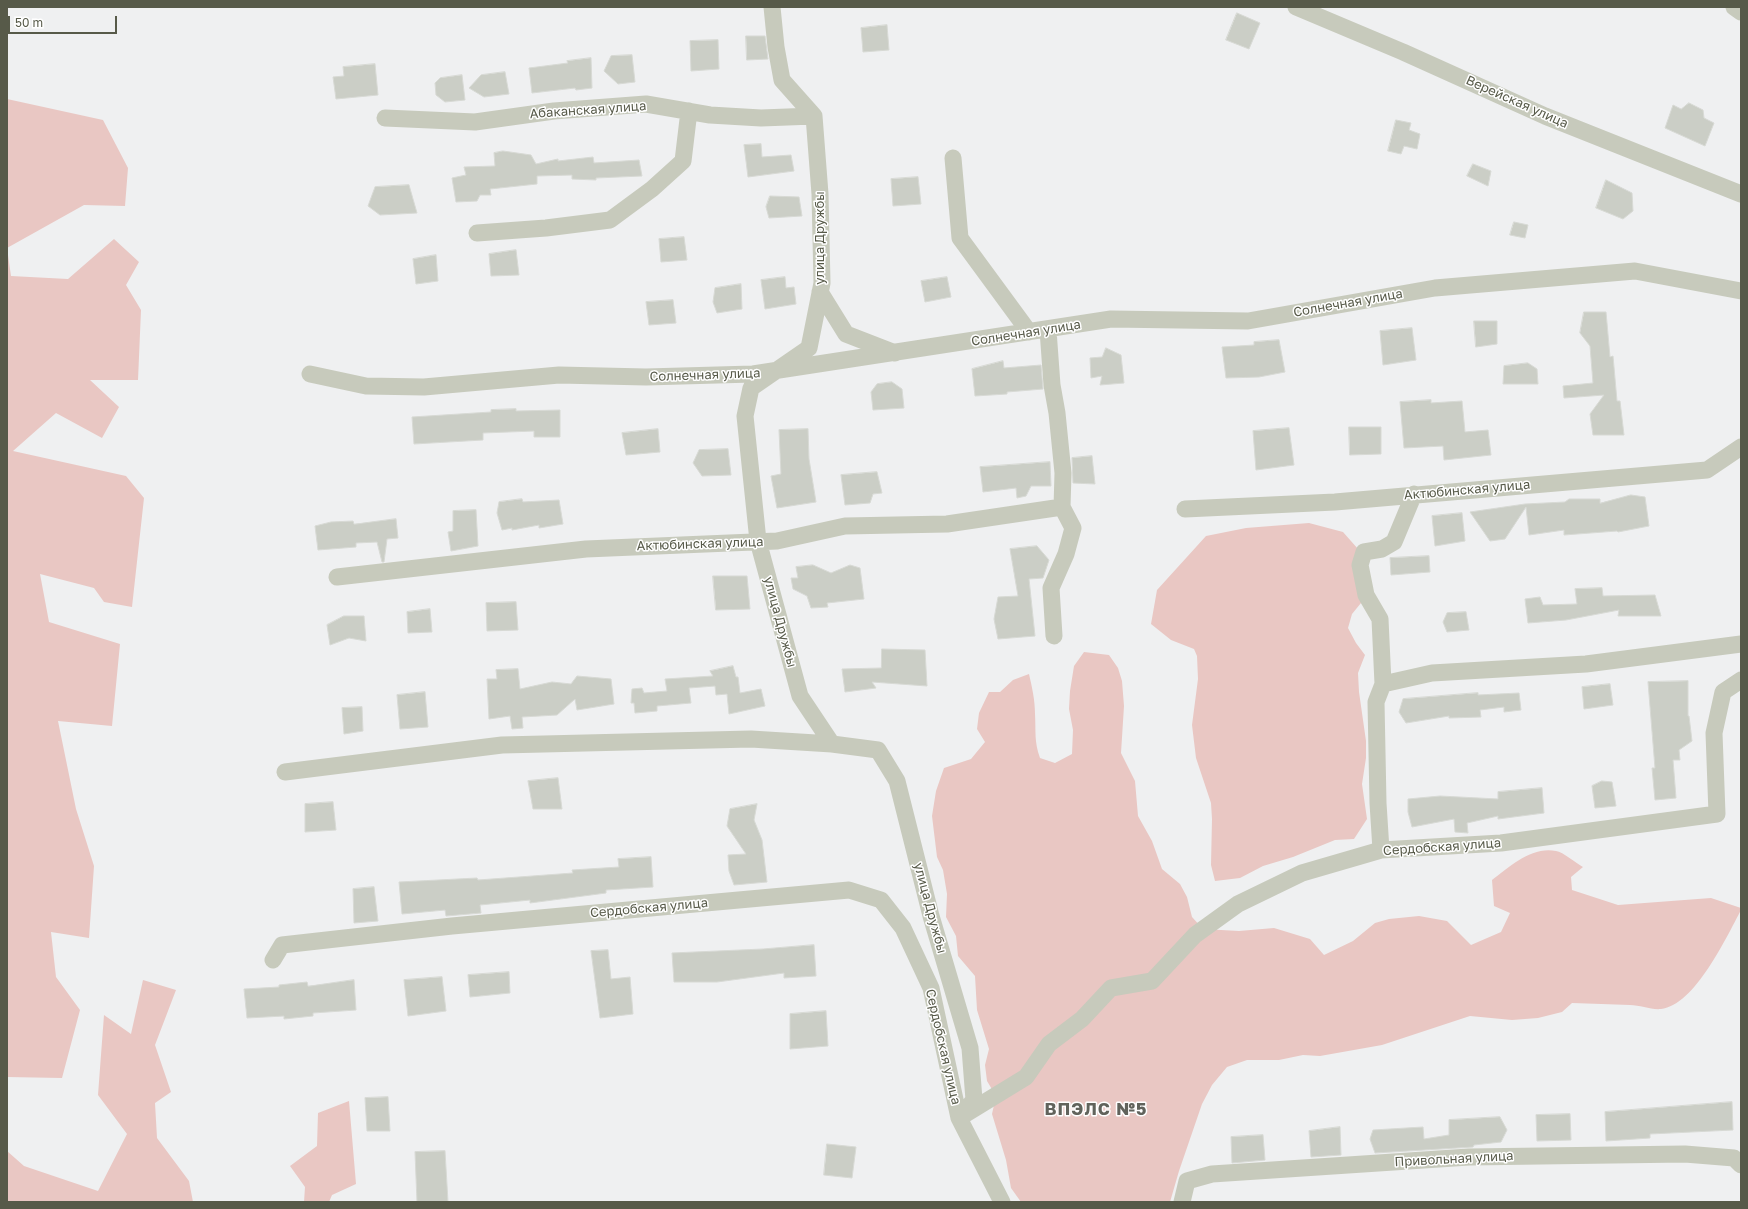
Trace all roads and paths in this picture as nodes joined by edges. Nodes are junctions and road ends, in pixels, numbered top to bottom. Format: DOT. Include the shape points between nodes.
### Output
graph roads {
  1 [pos="772,7"];
  2 [pos="1296,7"];
  3 [pos="1734,7"];
  4 [pos="1741,12"];
  5 [pos="689,111"];
  6 [pos="814,116"];
  7 [pos="384,118"];
  8 [pos="953,158"];
  9 [pos="1741,194"];
  10 [pos="477,233"];
  11 [pos="1741,291"];
  12 [pos="820,292"];
  13 [pos="1048,330"];
  14 [pos="1029,332"];
  15 [pos="896,353"];
  16 [pos="777,372"];
  17 [pos="310,374"];
  18 [pos="1741,447"];
  19 [pos="1414,494"];
  20 [pos="1062,507"];
  21 [pos="1185,509"];
  22 [pos="758,542"];
  23 [pos="337,577"];
  24 [pos="1054,636"];
  25 [pos="1741,644"];
  26 [pos="1741,680"];
  27 [pos="1383,684"];
  28 [pos="832,744"];
  29 [pos="285,772"];
  30 [pos="1381,850"];
  31 [pos="273,960"];
  32 [pos="959,1118"];
  33 [pos="1741,1165"];
  34 [pos="1002,1202"];
  35 [pos="1182,1202"];
  1 -- 6 [label="street" via="782,80"];
  2 -- 9 [label="street, Верейская улица" via="1545,116"];
  3 -- 4 [label="street"];
  5 -- 6 [label="street, Абаканская улица" via="761,118"];
  5 -- 7 [label="street, Абаканская улица" via="646,104 554,111 475,122"];
  5 -- 10 [label="street" via="683,160 652,189 610,220"];
  6 -- 12 [label="street, улица Дружбы" via="820,194"];
  8 -- 14 [label="street" via="960,238"];
  11 -- 13 [label="street, Солнечная улица" via="1635,271 1435,288 1248,321 1111,319"];
  12 -- 15 [label="street" via="846,334"];
  12 -- 16 [label="street, улица Дружбы" via="809,348"];
  13 -- 14 [label="street, Солнечная улица"];
  13 -- 20 [label="street" via="1063,473"];
  14 -- 15 [label="street, Солнечная улица"];
  15 -- 16 [label="street, Солнечная улица"];
  16 -- 17 [label="street, Солнечная улица" via="646,377 559,375 424,387 366,386"];
  16 -- 22 [label="street, улица Дружбы" via="751,388 745,416"];
  18 -- 19 [label="street, Актюбинская улица" via="1708,470"];
  19 -- 21 [label="street, Актюбинская улица" via="1335,502"];
  19 -- 27 [label="street" via="1394,542 1382,549 1364,552 1360,565 1366,595 1380,619"];
  20 -- 22 [label="street, Актюбинская улица" via="947,524 845,526 777,542"];
  20 -- 24 [label="street" via="1073,528 1066,554 1051,588"];
  22 -- 23 [label="street, Актюбинская улица" via="586,549"];
  22 -- 28 [label="street, улица Дружбы" via="800,696"];
  25 -- 27 [label="street" via="1586,664 1432,673"];
  26 -- 30 [label="street, Сердобская улица" via="1723,692 1714,733 1717,814 1501,843"];
  27 -- 30 [label="street" via="1376,702"];
  28 -- 29 [label="street" via="751,739 502,745"];
  28 -- 32 [label="street, улица Дружбы" via="878,750 897,780 931,916 970,1048 974,1100"];
  30 -- 32 [label="street, Сердобская улица" via="1302,873 1238,904 1195,935 1152,981 1111,988 1082,1019 1049,1044 1026,1077"];
  31 -- 32 [label="street, Сердобская улица" via="282,945 460,925 849,890 881,900 903,928 931,988"];
  32 -- 34 [label="street"];
  33 -- 35 [label="street, Привольная улица" via="1734,1158 1685,1154 1468,1157 1212,1174 1187,1181"];
}
